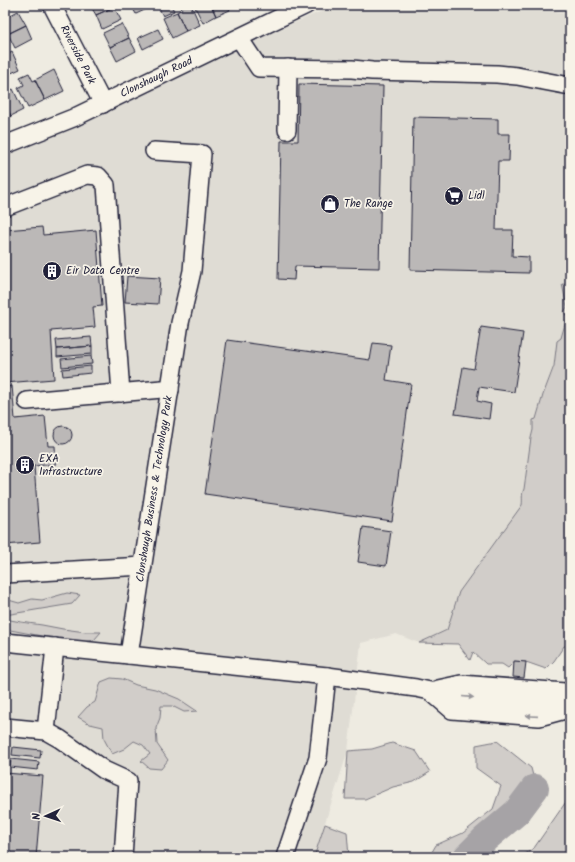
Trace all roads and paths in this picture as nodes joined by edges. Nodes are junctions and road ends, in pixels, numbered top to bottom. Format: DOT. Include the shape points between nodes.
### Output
graph roads {
  1 [pos="52,5"];
  2 [pos="306,5"];
  3 [pos="239,38"];
  4 [pos="288,68"];
  5 [pos="570,86"];
  6 [pos="103,104"];
  7 [pos="287,130"];
  8 [pos="5,145"];
  9 [pos="154,151"];
  10 [pos="5,207"];
  11 [pos="170,390"];
  12 [pos="121,393"];
  13 [pos="27,401"];
  14 [pos="143,566"];
  15 [pos="5,574"];
  16 [pos="5,642"];
  17 [pos="55,647"];
  18 [pos="129,655"];
  19 [pos="327,676"];
  20 [pos="430,690"];
  21 [pos="570,693"];
  22 [pos="570,702"];
  23 [pos="570,709"];
  24 [pos="5,727"];
  25 [pos="46,731"];
  26 [pos="123,857"];
  27 [pos="285,857"];
  1 -- 6 [label="street, Riverside Park"];
  2 -- 3 [label="street, Clonshaugh Road"];
  3 -- 4 [label="street" via="259,68"];
  3 -- 6 [label="street, Clonshaugh Road"];
  4 -- 5 [label="street" via="504,75"];
  4 -- 7 [label="street"];
  6 -- 8 [label="street, Clonshaugh Road"];
  9 -- 11 [label="street, Clonshaugh Business & Technology Park" via="202,154 192,271 180,323"];
  10 -- 12 [label="street" via="88,175 98,176 106,185"];
  11 -- 12 [label="street"];
  11 -- 14 [label="street, Clonshaugh Business & Technology Park"];
  12 -- 13 [label="street"];
  14 -- 15 [label="street"];
  14 -- 18 [label="street, Clonshaugh Business & Technology Park"];
  16 -- 17 [label="street"];
  17 -- 18 [label="street"];
  17 -- 25 [label="street"];
  18 -- 19 [label="street"];
  19 -- 20 [label="street"];
  19 -- 27 [label="street" via="318,758"];
  20 -- 21 [label="street" via="461,684"];
  20 -- 22 [label="street, one-way" via="454,696 540,704"];
  23 -- 20 [label="street, one-way" via="539,717 452,710"];
  24 -- 25 [label="street"];
  25 -- 26 [label="street" via="104,770 128,781"];
}
